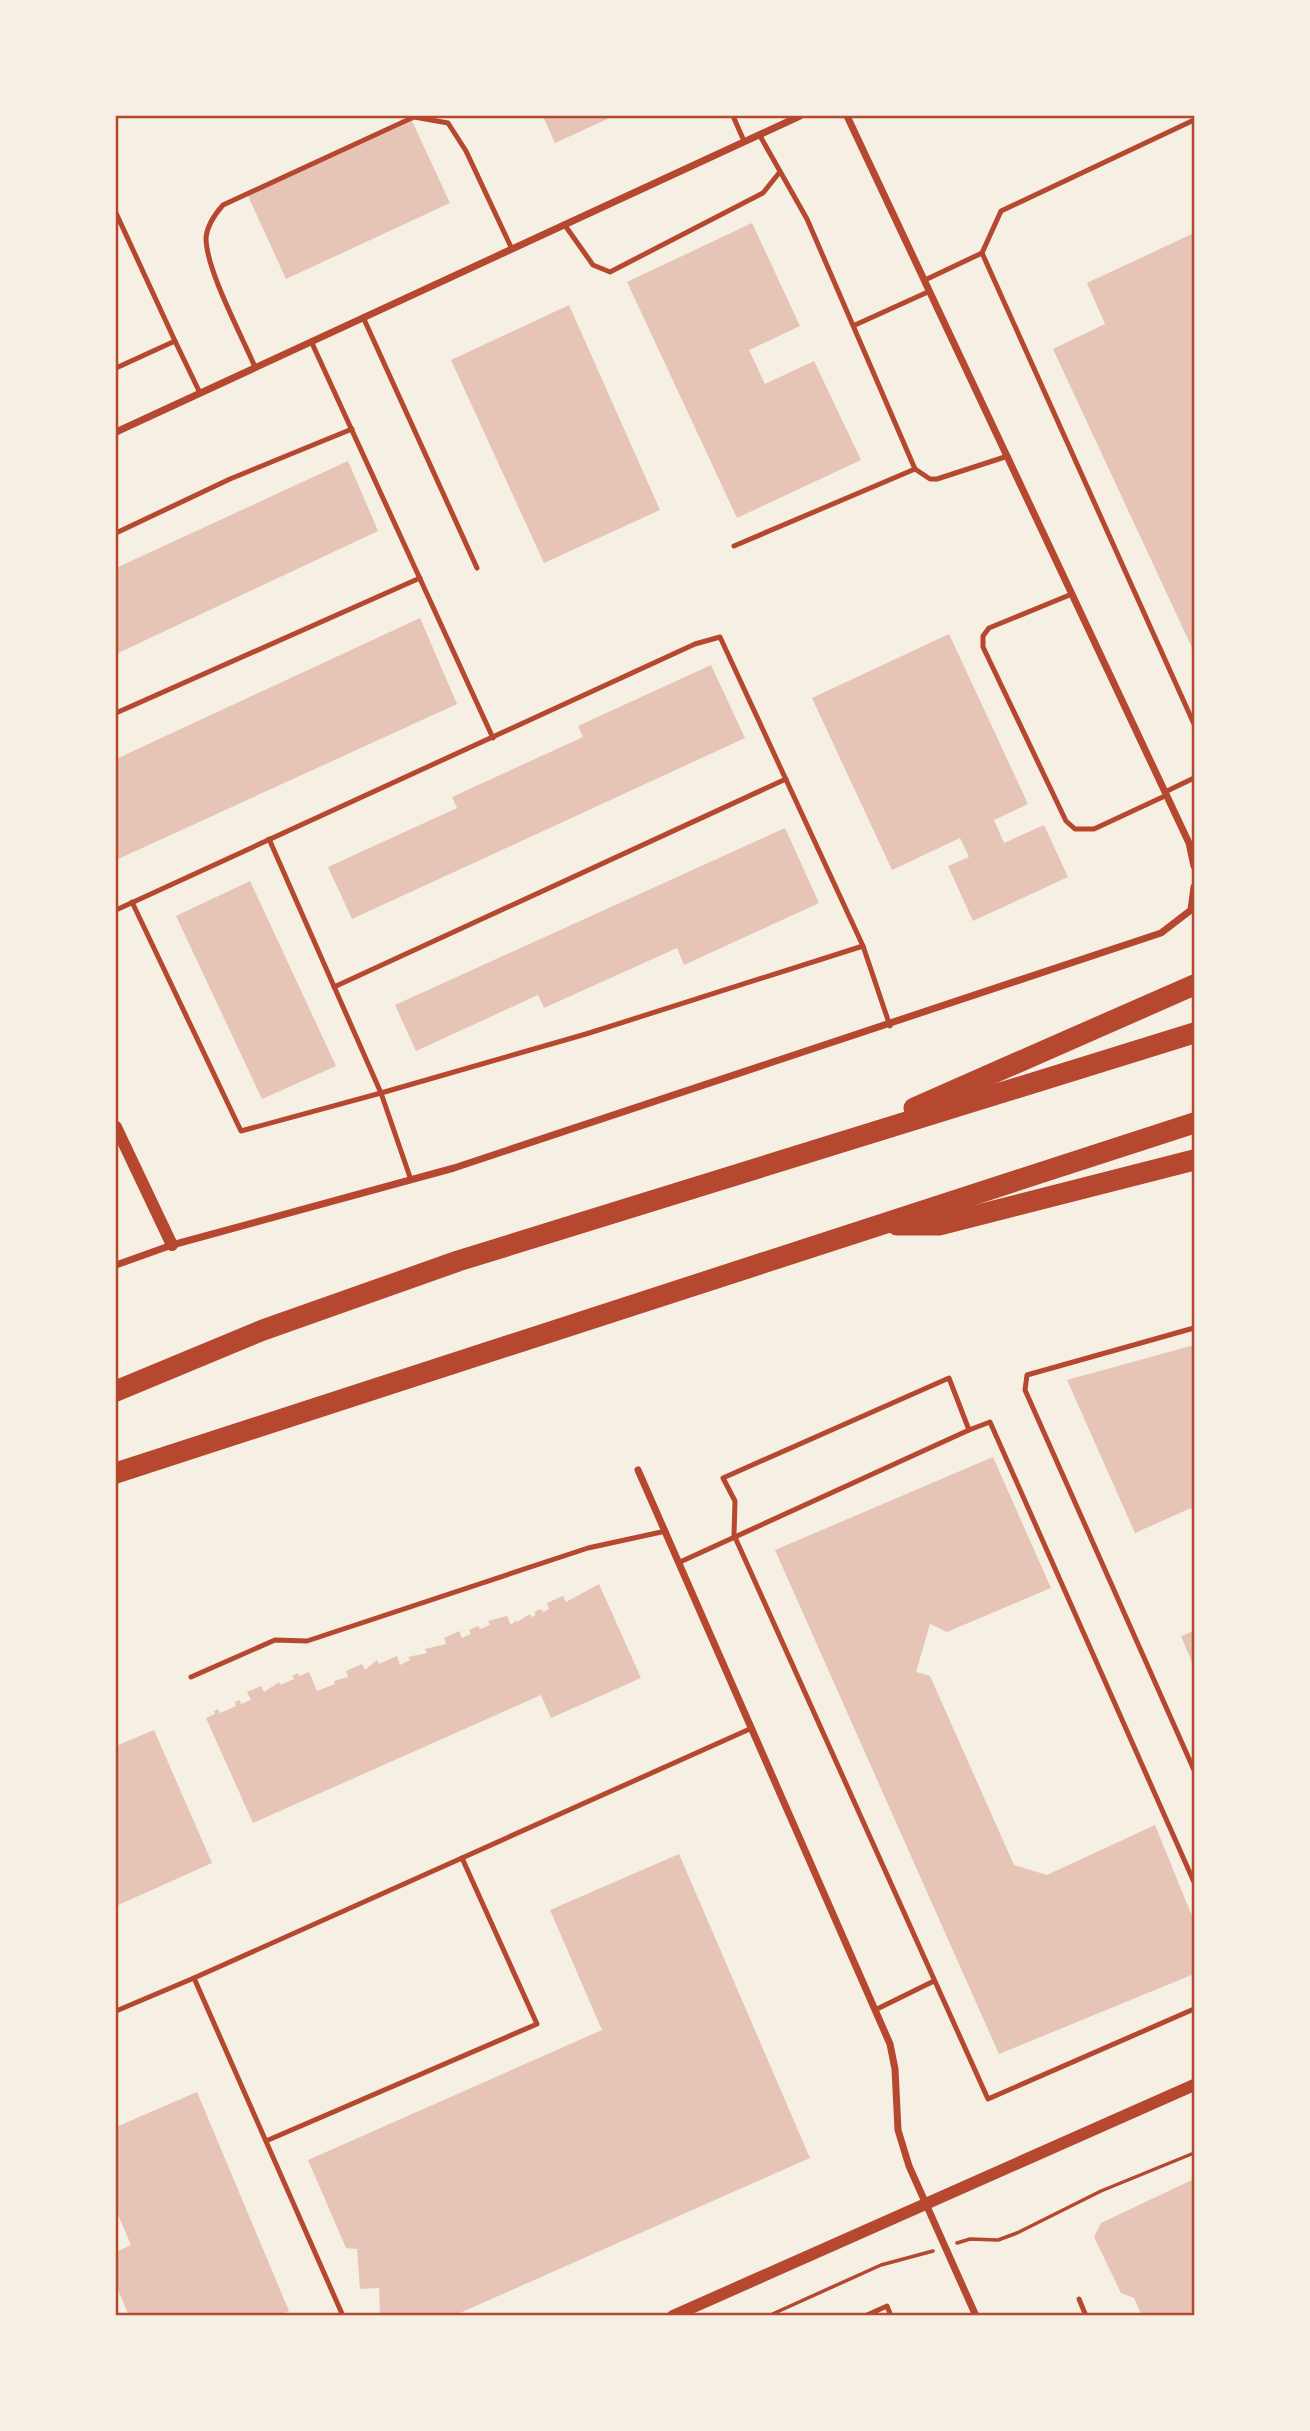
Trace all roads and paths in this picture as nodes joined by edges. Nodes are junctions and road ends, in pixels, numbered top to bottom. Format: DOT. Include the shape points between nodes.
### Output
graph roads {
  1 [pos="733,116"];
  2 [pos="800,116"];
  3 [pos="848,116"];
  4 [pos="1195,120"];
  5 [pos="759,134"];
  6 [pos="744,141"];
  7 [pos="779,173"];
  8 [pos="116,213"];
  9 [pos="564,223"];
  10 [pos="512,247"];
  11 [pos="982,253"];
  12 [pos="925,280"];
  13 [pos="930,291"];
  14 [pos="363,317"];
  15 [pos="855,325"];
  16 [pos="175,341"];
  17 [pos="311,341"];
  18 [pos="256,367"];
  19 [pos="116,368"];
  20 [pos="200,393"];
  21 [pos="352,429"];
  22 [pos="116,432"];
  23 [pos="1008,456"];
  24 [pos="915,470"];
  25 [pos="116,533"];
  26 [pos="734,546"];
  27 [pos="477,568"];
  28 [pos="420,578"];
  29 [pos="1072,594"];
  30 [pos="116,713"];
  31 [pos="1195,724"];
  32 [pos="493,738"];
  33 [pos="1195,778"];
  34 [pos="786,779"];
  35 [pos="1166,793"];
  36 [pos="269,839"];
  37 [pos="1195,866"];
  38 [pos="1195,887"];
  39 [pos="132,902"];
  40 [pos="116,911"];
  41 [pos="863,946"];
  42 [pos="1195,985"];
  43 [pos="334,987"];
  44 [pos="890,1026"];
  45 [pos="1195,1033"];
  46 [pos="381,1093"];
  47 [pos="1195,1123"];
  48 [pos="116,1127"];
  49 [pos="800,1154"];
  50 [pos="1195,1160"];
  51 [pos="411,1180"];
  52 [pos="874,1226"];
  53 [pos="172,1245"];
  54 [pos="116,1265"];
  55 [pos="1195,1328"];
  56 [pos="116,1391"];
  57 [pos="970,1430"];
  58 [pos="638,1470"];
  59 [pos="116,1473"];
  60 [pos="666,1531"];
  61 [pos="734,1535"];
  62 [pos="680,1562"];
  63 [pos="191,1677"];
  64 [pos="752,1728"];
  65 [pos="1195,1770"];
  66 [pos="462,1858"];
  67 [pos="1195,1882"];
  68 [pos="194,1979"];
  69 [pos="934,1981"];
  70 [pos="1195,2008"];
  71 [pos="874,2010"];
  72 [pos="116,2011"];
  73 [pos="1195,2085"];
  74 [pos="266,2141"];
  75 [pos="1195,2153"];
  76 [pos="926,2203"];
  77 [pos="946,2247"];
  78 [pos="1079,2299"];
  79 [pos="343,2315"];
  80 [pos="673,2315"];
  81 [pos="768,2315"];
  82 [pos="865,2315"];
  83 [pos="891,2315"];
  84 [pos="976,2315"];
  85 [pos="1086,2315"];
  1 -- 6 [label="lane"];
  2 -- 5 [label="street"];
  3 -- 12 [label="street"];
  4 -- 11 [label="lane" via="1001,211"];
  5 -- 6 [label="street"];
  5 -- 7 [label="lane"];
  6 -- 9 [label="street"];
  7 -- 9 [label="lane" via="763,193 610,272 593,265"];
  7 -- 15 [label="lane" via="799,204"];
  8 -- 16 [label="lane"];
  9 -- 10 [label="street"];
  10 -- 14 [label="street"];
  10 -- 18 [label="lane" via="466,151 448,124 430,119 414,117 223,205 213,216 206,238 216,275"];
  11 -- 12 [label="lane"];
  11 -- 31 [label="lane"];
  12 -- 13 [label="street"];
  13 -- 15 [label="lane"];
  13 -- 23 [label="street"];
  14 -- 17 [label="street"];
  14 -- 27 [label="lane"];
  15 -- 24 [label="lane"];
  16 -- 19 [label="lane"];
  16 -- 20 [label="lane"];
  17 -- 18 [label="street"];
  17 -- 21 [label="lane"];
  18 -- 20 [label="street"];
  20 -- 22 [label="street"];
  21 -- 25 [label="lane"];
  21 -- 28 [label="lane"];
  23 -- 24 [label="lane" via="937,479"];
  23 -- 29 [label="street"];
  24 -- 26 [label="lane"];
  28 -- 30 [label="lane"];
  28 -- 32 [label="lane"];
  29 -- 35 [label="street"];
  29 -- 35 [label="lane" via="989,628 983,636 989,660 1066,821 1074,829 1094,829"];
  32 -- 34 [label="lane" via="720,637"];
  32 -- 36 [label="lane"];
  33 -- 35 [label="lane"];
  34 -- 41 [label="lane"];
  34 -- 43 [label="lane"];
  35 -- 37 [label="street"];
  36 -- 39 [label="lane"];
  36 -- 43 [label="lane"];
  38 -- 44 [label="street" via="1191,910 1161,933"];
  39 -- 40 [label="lane"];
  39 -- 46 [label="lane" via="241,1131"];
  41 -- 44 [label="lane"];
  41 -- 46 [label="lane"];
  42 -- 49 [label="highway"];
  43 -- 46 [label="lane"];
  44 -- 51 [label="street"];
  45 -- 49 [label="highway"];
  46 -- 51 [label="lane"];
  47 -- 52 [label="highway"];
  48 -- 53 [label="street"];
  49 -- 56 [label="highway" via="458,1261 262,1330"];
  50 -- 52 [label="highway" via="939,1225"];
  51 -- 53 [label="street"];
  52 -- 59 [label="highway"];
  53 -- 54 [label="street"];
  55 -- 65 [label="lane" via="1027,1375 1025,1390"];
  57 -- 61 [label="lane"];
  57 -- 61 [label="lane" via="949,1378 736,1472 723,1478 734,1501"];
  57 -- 67 [label="lane" via="989,1422"];
  58 -- 60 [label="street"];
  60 -- 62 [label="street"];
  60 -- 63 [label="lane" via="588,1548 307,1641 275,1640"];
  61 -- 62 [label="lane"];
  61 -- 69 [label="lane"];
  62 -- 64 [label="street"];
  64 -- 66 [label="lane"];
  64 -- 71 [label="street"];
  66 -- 68 [label="lane"];
  66 -- 74 [label="lane" via="537,2024"];
  68 -- 72 [label="lane"];
  68 -- 74 [label="lane"];
  69 -- 70 [label="lane" via="988,2099"];
  69 -- 71 [label="lane"];
  71 -- 76 [label="street" via="890,2044 898,2130"];
  73 -- 76 [label="street"];
  74 -- 79 [label="lane"];
  75 -- 77 [label="path" via="1101,2191 1017,2233"];
  76 -- 77 [label="street"];
  76 -- 80 [label="street"];
  77 -- 81 [label="path" via="881,2265"];
  77 -- 84 [label="street"];
  78 -- 85 [label="lane"];
  82 -- 83 [label="lane" via="887,2306"];
}
